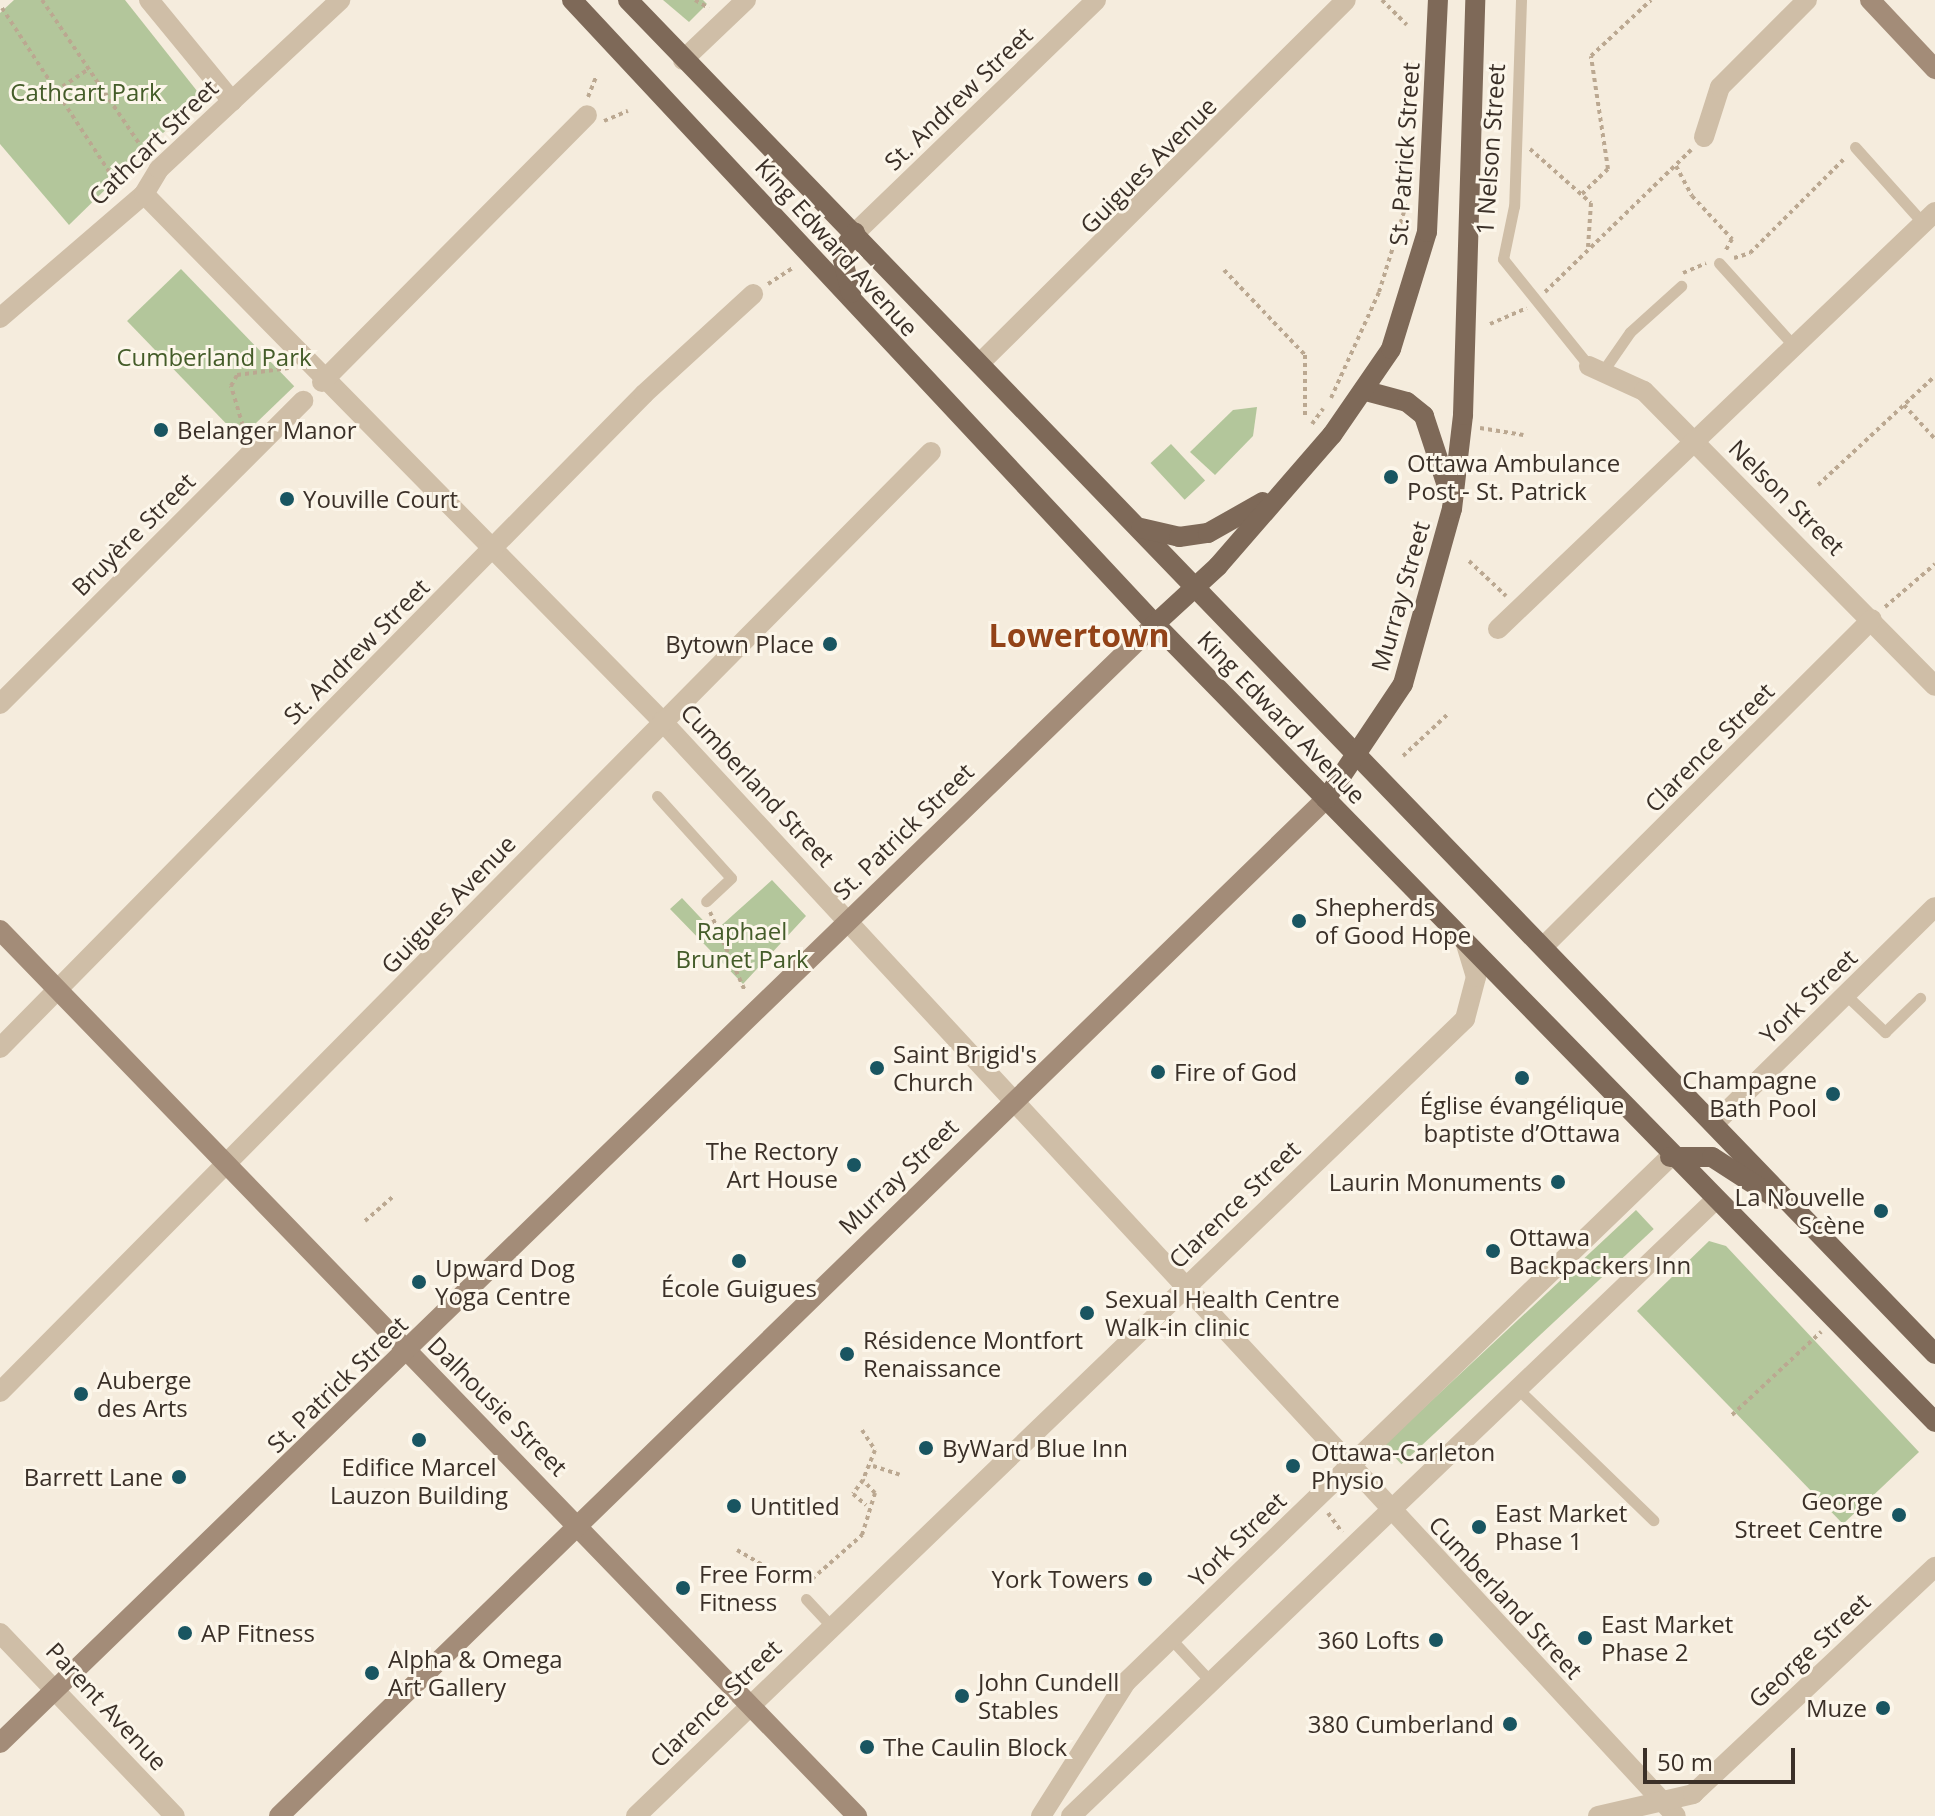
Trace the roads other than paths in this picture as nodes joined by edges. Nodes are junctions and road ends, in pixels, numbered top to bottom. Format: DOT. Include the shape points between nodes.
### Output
graph roads {
  1 [pos="149,0"];
  2 [pos="340,0"];
  3 [pos="572,0"];
  4 [pos="628,0"];
  5 [pos="746,0"];
  6 [pos="1096,0"];
  7 [pos="1346,0"];
  8 [pos="1438,0"];
  9 [pos="1475,0"];
  10 [pos="1521,0"];
  11 [pos="1807,0"];
  12 [pos="1870,0"];
  13 [pos="683,60"];
  14 [pos="1935,69"];
  15 [pos="232,101"];
  16 [pos="587,115"];
  17 [pos="1704,137"];
  18 [pos="1855,147"];
  19 [pos="144,194"];
  20 [pos="1929,218"];
  21 [pos="855,233"];
  22 [pos="1719,263"];
  23 [pos="1681,286"];
  24 [pos="753,294"];
  25 [pos="859,312"];
  26 [pos="0,318"];
  27 [pos="1795,347"];
  28 [pos="980,363"];
  29 [pos="1596,368"];
  30 [pos="322,382"];
  31 [pos="1366,391"];
  32 [pos="303,401"];
  33 [pos="1696,442"];
  34 [pos="931,452"];
  35 [pos="1274,496"];
  36 [pos="1452,509"];
  37 [pos="1139,528"];
  38 [pos="493,548"];
  39 [pos="1196,586"];
  40 [pos="1872,619"];
  41 [pos="1155,624"];
  42 [pos="1498,629"];
  43 [pos="1935,686"];
  44 [pos="0,704"];
  45 [pos="662,721"];
  46 [pos="1360,757"];
  47 [pos="657,796"];
  48 [pos="1326,799"];
  49 [pos="706,901"];
  50 [pos="1935,907"];
  51 [pos="849,920"];
  52 [pos="0,930"];
  53 [pos="1465,942"];
  54 [pos="1546,944"];
  55 [pos="59,989"];
  56 [pos="1846,995"];
  57 [pos="1920,998"];
  58 [pos="0,1048"];
  59 [pos="1013,1100"];
  60 [pos="1717,1121"];
  61 [pos="1670,1157"];
  62 [pos="229,1164"];
  63 [pos="1714,1201"];
  64 [pos="1790,1208"];
  65 [pos="1182,1289"];
  66 [pos="407,1351"];
  67 [pos="1935,1354"];
  68 [pos="1517,1388"];
  69 [pos="0,1392"];
  70 [pos="1935,1422"];
  71 [pos="1349,1468"];
  72 [pos="1387,1509"];
  73 [pos="1653,1520"];
  74 [pos="580,1525"];
  75 [pos="1935,1567"];
  76 [pos="806,1599"];
  77 [pos="832,1627"];
  78 [pos="0,1633"];
  79 [pos="1171,1639"];
  80 [pos="1210,1681"];
  81 [pos="56,1691"];
  82 [pos="752,1704"];
  83 [pos="0,1743"];
  84 [pos="1670,1810"];
  85 [pos="1629,1812"];
  86 [pos="175,1816"];
  87 [pos="279,1816"];
  88 [pos="636,1816"];
  89 [pos="857,1816"];
  90 [pos="1041,1816"];
  91 [pos="1071,1816"];
  92 [pos="1598,1816"];
  1 -- 15 [label="street"];
  2 -- 15 [label="street, Cathcart Street"];
  3 -- 25 [label="main road, King Edward Avenue"];
  4 -- 13 [label="main road, King Edward Avenue"];
  5 -- 13 [label="street"];
  6 -- 21 [label="street, St. Andrew Street"];
  7 -- 28 [label="street, Guigues Avenue"];
  8 -- 31 [label="main road, St. Patrick Street" via="1427,232 1409,308"];
  9 -- 36 [label="main road" via="1462,427"];
  10 -- 29 [label="lane, 1 Nelson Street" via="1516,145 1503,259"];
  11 -- 17 [label="street" via="1720,87"];
  12 -- 14 [label="main road"];
  13 -- 21 [label="main road, King Edward Avenue"];
  15 -- 19 [label="street, Cathcart Street" via="159,169"];
  16 -- 30 [label="street"];
  18 -- 20 [label="lane"];
  19 -- 26 [label="street, Cathcart Street"];
  19 -- 30 [label="street, Cumberland Street"];
  20 -- 27 [label="street"];
  21 -- 25 [label="main road" via="841,252"];
  21 -- 28 [label="main road, King Edward Avenue"];
  22 -- 27 [label="lane"];
  23 -- 29 [label="lane"];
  24 -- 38 [label="street, St. Andrew Street"];
  25 -- 41 [label="main road, King Edward Avenue"];
  27 -- 33 [label="street"];
  28 -- 37 [label="main road, King Edward Avenue"];
  29 -- 33 [label="street, Nelson Street" via="1644,391"];
  30 -- 38 [label="street, Cumberland Street"];
  31 -- 35 [label="main road, St. Patrick Street"];
  31 -- 36 [label="main road" via="1407,402 1424,416"];
  32 -- 44 [label="street, Bruyère Street"];
  33 -- 40 [label="street, Nelson Street"];
  33 -- 42 [label="street"];
  34 -- 45 [label="street, Guigues Avenue"];
  35 -- 37 [label="main road" via="1208,533 1179,537"];
  35 -- 39 [label="main road, St. Patrick Street"];
  36 -- 46 [label="main road, Murray Street" via="1420,642"];
  37 -- 39 [label="main road, King Edward Avenue"];
  38 -- 45 [label="street, Cumberland Street"];
  38 -- 55 [label="street, St. Andrew Street"];
  39 -- 41 [label="main road, St. Patrick Street"];
  39 -- 46 [label="main road, King Edward Avenue"];
  40 -- 43 [label="street, Nelson Street"];
  40 -- 54 [label="street, Clarence Street"];
  41 -- 48 [label="main road, King Edward Avenue"];
  41 -- 51 [label="main road, St. Patrick Street"];
  45 -- 51 [label="street, Cumberland Street"];
  45 -- 62 [label="street, Guigues Avenue"];
  46 -- 48 [label="main road, Murray Street"];
  46 -- 54 [label="main road, King Edward Avenue"];
  47 -- 49 [label="lane" via="731,878"];
  48 -- 53 [label="main road, King Edward Avenue"];
  48 -- 59 [label="main road, Murray Street"];
  50 -- 56 [label="street, York Street"];
  51 -- 59 [label="street, Cumberland Street"];
  51 -- 66 [label="main road, St. Patrick Street"];
  52 -- 55 [label="main road, Dalhousie Street"];
  53 -- 61 [label="main road, King Edward Avenue"];
  53 -- 65 [label="street, Clarence Street" via="1476,977 1465,1019"];
  54 -- 60 [label="main road, King Edward Avenue"];
  55 -- 58 [label="street, St. Andrew Street"];
  55 -- 62 [label="main road, Dalhousie Street"];
  56 -- 57 [label="lane" via="1885,1032"];
  56 -- 60 [label="street, York Street"];
  59 -- 65 [label="street, Cumberland Street"];
  59 -- 74 [label="main road, Murray Street"];
  60 -- 64 [label="main road, King Edward Avenue"];
  61 -- 63 [label="main road, King Edward Avenue"];
  61 -- 64 [label="main road" via="1712,1157"];
  61 -- 71 [label="street, York Street"];
  62 -- 66 [label="main road, Dalhousie Street"];
  62 -- 69 [label="street, Guigues Avenue"];
  63 -- 68 [label="street"];
  63 -- 70 [label="main road, King Edward Avenue"];
  64 -- 67 [label="main road, King Edward Avenue"];
  65 -- 71 [label="street, Cumberland Street"];
  65 -- 77 [label="street, Clarence Street"];
  66 -- 74 [label="main road, Dalhousie Street"];
  66 -- 81 [label="main road, St. Patrick Street"];
  68 -- 72 [label="street"];
  68 -- 73 [label="lane"];
  71 -- 72 [label="street, Cumberland Street"];
  71 -- 79 [label="street, York Street"];
  72 -- 80 [label="street"];
  72 -- 84 [label="street, Cumberland Street"];
  74 -- 82 [label="main road, Dalhousie Street"];
  74 -- 87 [label="main road, Murray Street"];
  75 -- 84 [label="street, George Street"];
  76 -- 77 [label="lane"];
  77 -- 82 [label="street, Clarence Street"];
  78 -- 81 [label="street, Parent Avenue"];
  79 -- 80 [label="lane"];
  79 -- 90 [label="street, York Street" via="1121,1690"];
  80 -- 91 [label="street"];
  81 -- 83 [label="main road, St. Patrick Street"];
  81 -- 86 [label="street, Parent Avenue"];
  82 -- 88 [label="street, Clarence Street"];
  82 -- 89 [label="main road, Dalhousie Street"];
  84 -- 85 [label="street, George Street"];
  85 -- 92 [label="street, George Street"];
}
